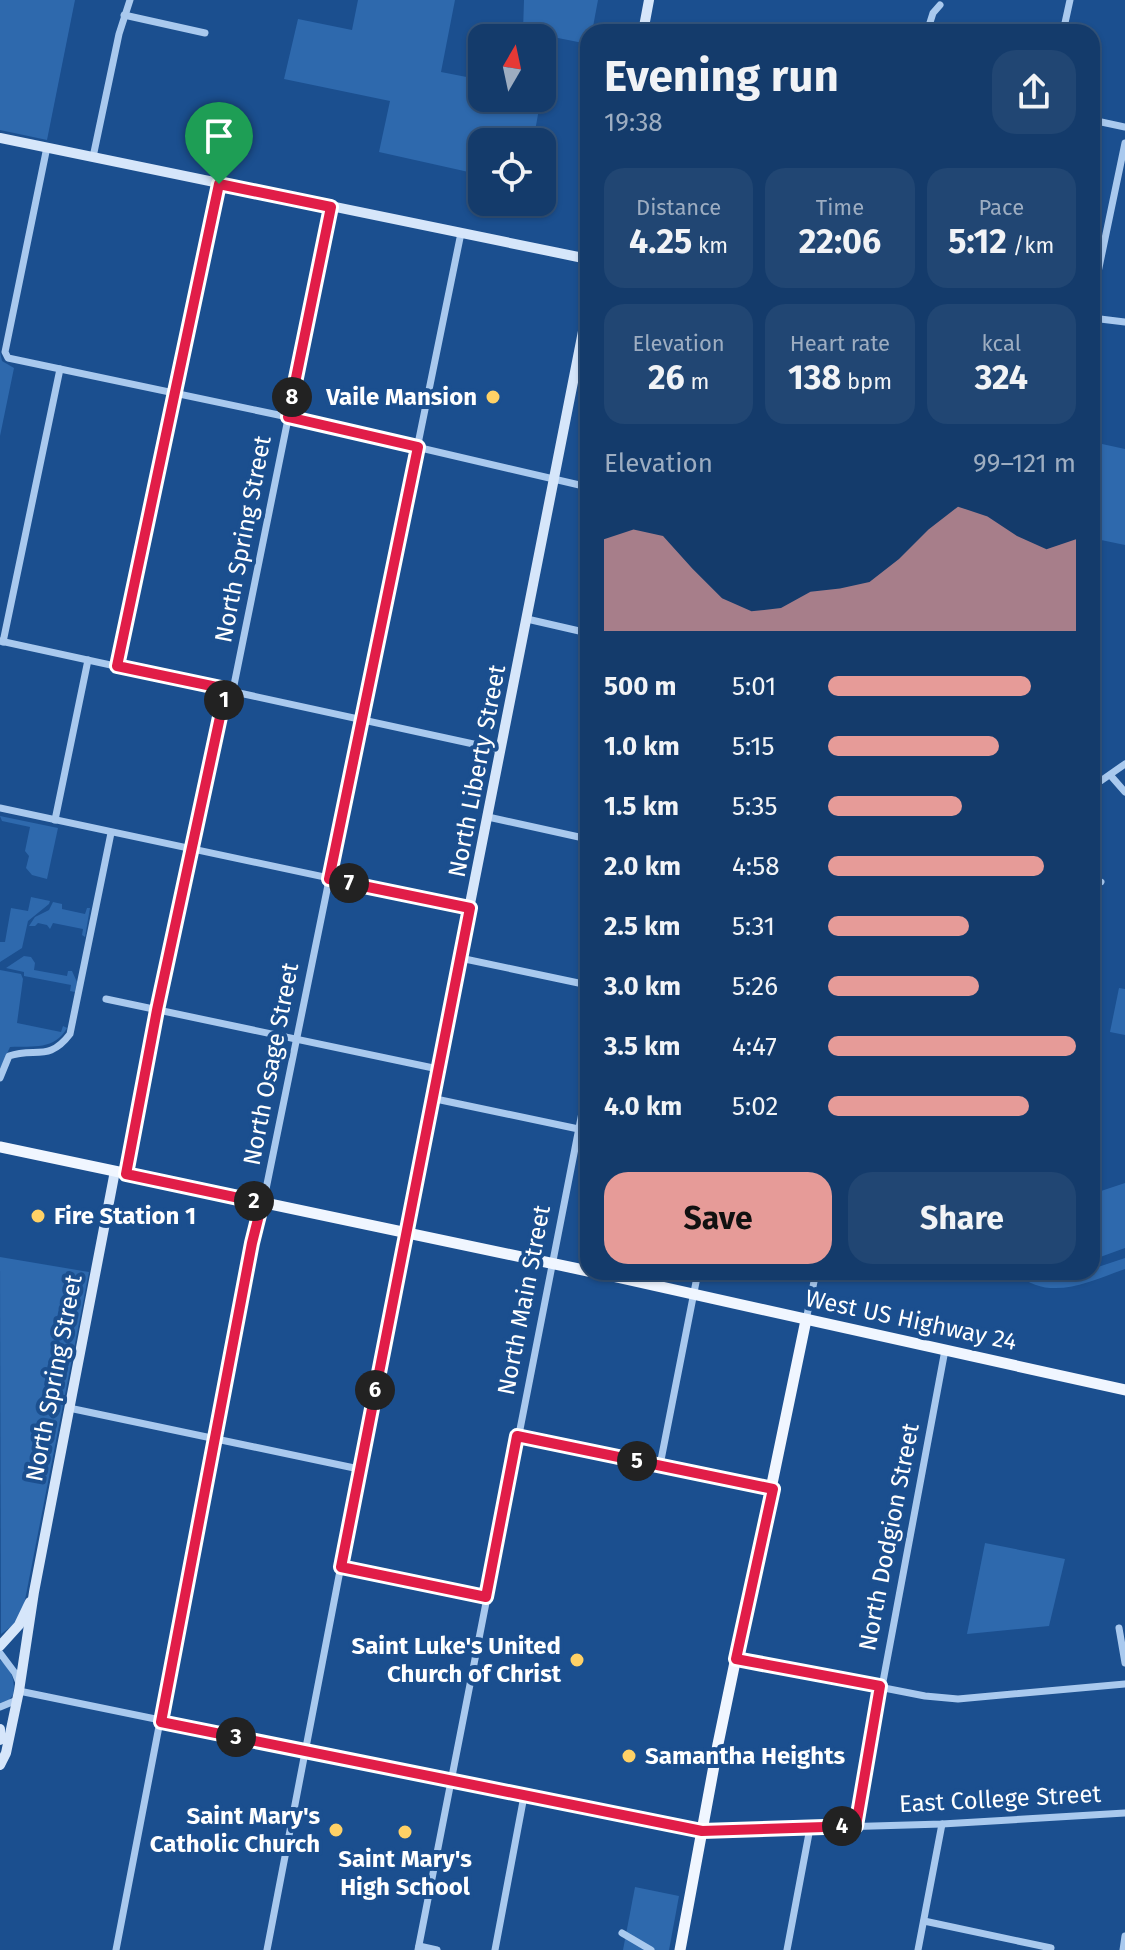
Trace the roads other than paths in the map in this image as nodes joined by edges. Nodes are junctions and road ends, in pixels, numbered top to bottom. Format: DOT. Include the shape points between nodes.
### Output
graph roads {
  1 [pos="130,0"];
  2 [pos="649,0"];
  3 [pos="1070,0"];
  4 [pos="940,5"];
  5 [pos="124,15"];
  6 [pos="644,24"];
  7 [pos="930,24"];
  8 [pos="1065,24"];
  9 [pos="205,33"];
  10 [pos="1100,122"];
  11 [pos="1125,127"];
  12 [pos="0,138"];
  13 [pos="1125,143"];
  14 [pos="47,147"];
  15 [pos="93,157"];
  16 [pos="219,184"];
  17 [pos="331,207"];
  18 [pos="461,233"];
  19 [pos="580,257"];
  20 [pos="1100,263"];
  21 [pos="1100,319"];
  22 [pos="1125,322"];
  23 [pos="580,347"];
  24 [pos="60,369"];
  25 [pos="173,393"];
  26 [pos="288,417"];
  27 [pos="418,447"];
  28 [pos="554,479"];
  29 [pos="580,485"];
  30 [pos="527,619"];
  31 [pos="580,631"];
  32 [pos="2,642"];
  33 [pos="88,660"];
  34 [pos="117,666"];
  35 [pos="229,690"];
  36 [pos="362,719"];
  37 [pos="501,750"];
  38 [pos="1125,764"];
  39 [pos="1111,776"];
  40 [pos="1100,782"];
  41 [pos="1125,792"];
  42 [pos="0,808"];
  43 [pos="488,817"];
  44 [pos="55,820"];
  45 [pos="111,833"];
  46 [pos="580,837"];
  47 [pos="191,849"];
  48 [pos="329,879"];
  49 [pos="470,908"];
  50 [pos="460,958"];
  51 [pos="580,983"];
  52 [pos="106,999"];
  53 [pos="157,1010"];
  54 [pos="295,1040"];
  55 [pos="438,1069"];
  56 [pos="0,1078"];
  57 [pos="431,1098"];
  58 [pos="580,1119"];
  59 [pos="578,1128"];
  60 [pos="0,1140"];
  61 [pos="4,1149"];
  62 [pos="120,1172"];
  63 [pos="262,1203"];
  64 [pos="405,1233"];
  65 [pos="551,1263"];
  66 [pos="580,1269"];
  67 [pos="633,1280"];
  68 [pos="696,1280"];
  69 [pos="814,1280"];
  70 [pos="694,1293"];
  71 [pos="806,1320"];
  72 [pos="945,1350"];
  73 [pos="1125,1390"];
  74 [pos="69,1408"];
  75 [pos="517,1436"];
  76 [pos="215,1440"];
  77 [pos="660,1465"];
  78 [pos="359,1469"];
  79 [pos="773,1489"];
  80 [pos="341,1567"];
  81 [pos="34,1592"];
  82 [pos="486,1597"];
  83 [pos="1119,1628"];
  84 [pos="12,1633"];
  85 [pos="0,1636"];
  86 [pos="0,1646"];
  87 [pos="0,1653"];
  88 [pos="736,1659"];
  89 [pos="1125,1663"];
  90 [pos="1125,1684"];
  91 [pos="880,1686"];
  92 [pos="18,1691"];
  93 [pos="0,1707"];
  94 [pos="161,1722"];
  95 [pos="0,1729"];
  96 [pos="0,1740"];
  97 [pos="306,1751"];
  98 [pos="0,1765"];
  99 [pos="451,1780"];
  100 [pos="524,1796"];
  101 [pos="1125,1813"];
  102 [pos="942,1824"];
  103 [pos="856,1826"];
  104 [pos="810,1828"];
  105 [pos="702,1831"];
  106 [pos="924,1921"];
  107 [pos="622,1933"];
  108 [pos="1125,1936"];
  109 [pos="418,1948"];
  110 [pos="1051,1948"];
  111 [pos="116,1950"];
  112 [pos="267,1950"];
  113 [pos="437,1950"];
  114 [pos="495,1950"];
  115 [pos="651,1950"];
  116 [pos="680,1950"];
  117 [pos="787,1950"];
  118 [pos="918,1950"];
  119 [pos="1123,1950"];
  1 -- 5 [label="street"];
  2 -- 6 [label="street"];
  3 -- 8 [label="street"];
  4 -- 7 [label="street"];
  5 -- 9 [label="street"];
  5 -- 15 [label="street"];
  10 -- 11 [label="street"];
  12 -- 14 [label="street"];
  13 -- 20 [label="street"];
  14 -- 15 [label="street"];
  14 -- 24 [label="street" via="7,355"];
  15 -- 16 [label="street"];
  16 -- 17 [label="street"];
  16 -- 25 [label="street"];
  17 -- 18 [label="street"];
  17 -- 26 [label="street, North Spring Street"];
  18 -- 19 [label="street"];
  18 -- 27 [label="street, North Osage Street"];
  21 -- 22 [label="street"];
  23 -- 28 [label="street, North Liberty Street"];
  24 -- 25 [label="street"];
  24 -- 32 [label="street"];
  25 -- 26 [label="street"];
  25 -- 34 [label="street"];
  26 -- 27 [label="street"];
  26 -- 35 [label="street, North Spring Street"];
  27 -- 28 [label="street"];
  27 -- 36 [label="street, North Osage Street"];
  28 -- 29 [label="street"];
  28 -- 30 [label="street, North Liberty Street"];
  30 -- 31 [label="street"];
  30 -- 37 [label="street, North Liberty Street"];
  32 -- 33 [label="street"];
  33 -- 34 [label="street"];
  33 -- 44 [label="street"];
  34 -- 35 [label="street"];
  35 -- 36 [label="street"];
  35 -- 47 [label="street, North Spring Street"];
  36 -- 37 [label="street"];
  36 -- 48 [label="street, North Osage Street"];
  37 -- 43 [label="street, North Liberty Street"];
  38 -- 39 [label="street"];
  39 -- 40 [label="street"];
  39 -- 41 [label="street"];
  42 -- 44 [label="street"];
  43 -- 46 [label="street"];
  43 -- 49 [label="street, North Liberty Street"];
  44 -- 45 [label="street"];
  45 -- 47 [label="street"];
  45 -- 56 [label="street" via="70,1034 49,1052 9,1056"];
  47 -- 48 [label="street"];
  47 -- 53 [label="street, North Spring Street"];
  48 -- 49 [label="street"];
  48 -- 54 [label="street, North Osage Street"];
  49 -- 50 [label="street, North Liberty Street"];
  50 -- 51 [label="street"];
  50 -- 55 [label="street, North Liberty Street"];
  52 -- 53 [label="street"];
  53 -- 54 [label="street"];
  53 -- 62 [label="street, North Spring Street"];
  54 -- 55 [label="street"];
  54 -- 63 [label="street, North Osage Street"];
  55 -- 57 [label="street, North Liberty Street"];
  57 -- 59 [label="street"];
  57 -- 64 [label="street, North Liberty Street"];
  58 -- 59 [label="street, North Main Street"];
  59 -- 65 [label="street, North Main Street"];
  60 -- 61 [label="main road"];
  61 -- 62 [label="main road, West US Highway 24"];
  62 -- 63 [label="main road, West US Highway 24"];
  62 -- 74 [label="street, North Spring Street"];
  63 -- 64 [label="main road, West US Highway 24"];
  63 -- 76 [label="street, North Osage Street"];
  64 -- 65 [label="main road, West US Highway 24"];
  64 -- 78 [label="street, North Liberty Street"];
  65 -- 66 [label="main road, West US Highway 24"];
  65 -- 75 [label="street, North Main Street"];
  67 -- 70 [label="main road, West US Highway 24"];
  68 -- 70 [label="street"];
  69 -- 71 [label="street"];
  70 -- 71 [label="main road, West US Highway 24"];
  70 -- 77 [label="street"];
  71 -- 72 [label="main road, West US Highway 24"];
  71 -- 79 [label="main road"];
  72 -- 73 [label="main road, West US Highway 24"];
  72 -- 91 [label="street, North Dodgion Street"];
  74 -- 76 [label="street"];
  74 -- 81 [label="street, North Spring Street"];
  75 -- 77 [label="street"];
  75 -- 82 [label="street, North Main Street"];
  76 -- 78 [label="street"];
  76 -- 94 [label="street, North Osage Street"];
  77 -- 79 [label="street"];
  78 -- 80 [label="street, North Liberty Street"];
  79 -- 88 [label="main road"];
  80 -- 82 [label="street"];
  80 -- 97 [label="street, North Liberty Street"];
  81 -- 84 [label="street, North Spring Street"];
  81 -- 92 [label="street, North Spring Street"];
  82 -- 99 [label="street, North Main Street"];
  83 -- 89 [label="street"];
  84 -- 85 [label="street"];
  84 -- 86 [label="street, North Spring Street"];
  87 -- 92 [label="street" via="15,1673"];
  88 -- 91 [label="street"];
  88 -- 105 [label="main road"];
  90 -- 91 [label="street" via="958,1699"];
  91 -- 103 [label="street, North Dodgion Street"];
  92 -- 93 [label="street"];
  92 -- 94 [label="street, East College Street"];
  92 -- 98 [label="street, North Spring Street"];
  94 -- 97 [label="street, East College Street"];
  94 -- 111 [label="street, North Osage Street"];
  95 -- 96 [label="street"];
  97 -- 99 [label="street, East College Street"];
  97 -- 112 [label="street, North Liberty Street"];
  99 -- 100 [label="street, East College Street"];
  99 -- 109 [label="street, North Main Street"];
  100 -- 105 [label="street, East College Street"];
  100 -- 114 [label="street"];
  101 -- 102 [label="street, East College Street"];
  102 -- 103 [label="street, East College Street"];
  102 -- 106 [label="street"];
  103 -- 104 [label="street, East College Street"];
  104 -- 105 [label="street, East College Street"];
  104 -- 117 [label="street"];
  105 -- 116 [label="main road"];
  106 -- 110 [label="street"];
  106 -- 118 [label="street"];
  107 -- 115 [label="street"];
  108 -- 119 [label="street"];
  109 -- 113 [label="street"];
}
